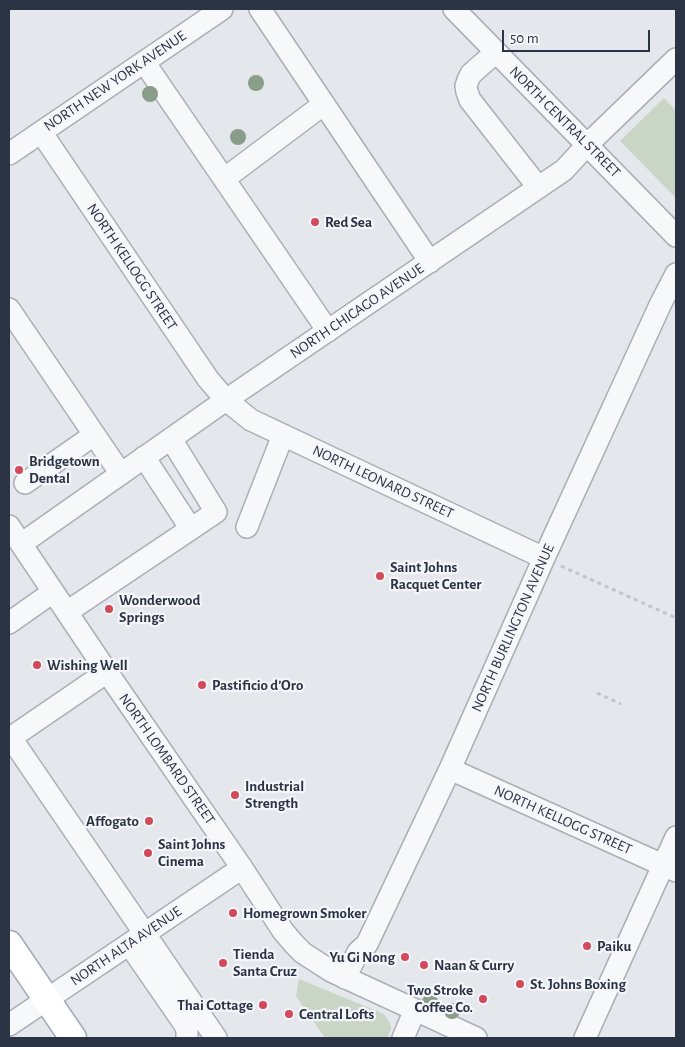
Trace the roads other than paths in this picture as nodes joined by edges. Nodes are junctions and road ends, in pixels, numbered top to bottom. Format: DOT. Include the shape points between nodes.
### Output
graph roads {
  1 [pos="222,9"];
  2 [pos="260,9"];
  3 [pos="454,9"];
  4 [pos="496,52"];
  5 [pos="676,59"];
  6 [pos="144,62"];
  7 [pos="324,104"];
  8 [pos="41,132"];
  9 [pos="587,145"];
  10 [pos="9,154"];
  11 [pos="224,179"];
  12 [pos="538,187"];
  13 [pos="676,236"];
  14 [pos="430,262"];
  15 [pos="676,274"];
  16 [pos="9,309"];
  17 [pos="328,331"];
  18 [pos="226,400"];
  19 [pos="94,435"];
  20 [pos="283,435"];
  21 [pos="170,439"];
  22 [pos="144,458"];
  23 [pos="121,474"];
  24 [pos="25,483"];
  25 [pos="9,526"];
  26 [pos="247,527"];
  27 [pos="191,529"];
  28 [pos="21,544"];
  29 [pos="544,558"];
  30 [pos="53,592"];
  31 [pos="67,612"];
  32 [pos="9,623"];
  33 [pos="107,672"];
  34 [pos="10,738"];
  35 [pos="450,769"];
  36 [pos="676,837"];
  37 [pos="242,868"];
  38 [pos="670,868"];
  39 [pos="137,939"];
  40 [pos="10,948"];
  41 [pos="345,978"];
  42 [pos="47,999"];
  43 [pos="415,1010"];
  44 [pos="9,1025"];
  45 [pos="73,1038"];
  46 [pos="187,1038"];
  47 [pos="216,1038"];
  48 [pos="403,1038"];
  49 [pos="476,1038"];
  50 [pos="585,1038"];
  1 -- 6 [label="street, NORTH NEW YORK AVENUE"];
  2 -- 7 [label="street"];
  3 -- 4 [label="street, NORTH CENTRAL STREET"];
  4 -- 9 [label="street, NORTH CENTRAL STREET"];
  4 -- 12 [label="street" via="471,74 467,92"];
  5 -- 9 [label="street, NORTH CHICAGO AVENUE"];
  6 -- 8 [label="street, NORTH NEW YORK AVENUE"];
  6 -- 11 [label="street"];
  7 -- 11 [label="street"];
  7 -- 14 [label="street"];
  8 -- 10 [label="street, NORTH NEW YORK AVENUE"];
  8 -- 18 [label="street, NORTH KELLOGG STREET" via="208,379"];
  9 -- 12 [label="street, NORTH CHICAGO AVENUE" via="564,170"];
  9 -- 13 [label="street, NORTH CENTRAL STREET"];
  11 -- 17 [label="street"];
  12 -- 14 [label="street, NORTH CHICAGO AVENUE"];
  14 -- 17 [label="street, NORTH CHICAGO AVENUE"];
  15 -- 29 [label="street, NORTH BURLINGTON AVENUE"];
  16 -- 19 [label="street"];
  17 -- 18 [label="street, NORTH CHICAGO AVENUE"];
  18 -- 20 [label="street, NORTH LEONARD STREET" via="251,420"];
  18 -- 21 [label="street, NORTH CHICAGO AVENUE"];
  19 -- 23 [label="street"];
  19 -- 24 [label="street"];
  20 -- 26 [label="street"];
  20 -- 29 [label="street, NORTH LEONARD STREET"];
  21 -- 22 [label="street, NORTH CHICAGO AVENUE"];
  21 -- 27 [label="street" via="216,512"];
  22 -- 23 [label="street, NORTH CHICAGO AVENUE"];
  22 -- 27 [label="street"];
  23 -- 28 [label="street, NORTH CHICAGO AVENUE"];
  25 -- 28 [label="street, NORTH LOMBARD STREET"];
  27 -- 31 [label="street"];
  28 -- 30 [label="street, NORTH LOMBARD STREET"];
  29 -- 35 [label="street, NORTH BURLINGTON AVENUE"];
  30 -- 31 [label="street, NORTH LOMBARD STREET"];
  30 -- 32 [label="street"];
  31 -- 33 [label="street, NORTH LOMBARD STREET"];
  33 -- 34 [label="street"];
  33 -- 37 [label="street, NORTH LOMBARD STREET"];
  34 -- 39 [label="street"];
  35 -- 38 [label="street, NORTH KELLOGG STREET"];
  35 -- 41 [label="street, NORTH BURLINGTON AVENUE" via="367,944 358,952"];
  36 -- 38 [label="street"];
  37 -- 39 [label="street, NORTH ALTA AVENUE"];
  37 -- 41 [label="street, NORTH LOMBARD STREET" via="294,944"];
  38 -- 50 [label="street"];
  39 -- 42 [label="street, NORTH ALTA AVENUE"];
  39 -- 46 [label="street" via="185,1025"];
  39 -- 47 [label="street"];
  40 -- 42 [label="main road"];
  41 -- 43 [label="street, NORTH LOMBARD STREET"];
  42 -- 44 [label="street, NORTH ALTA AVENUE"];
  42 -- 45 [label="main road"];
  43 -- 48 [label="street"];
  43 -- 49 [label="street, NORTH LOMBARD STREET"];
}
